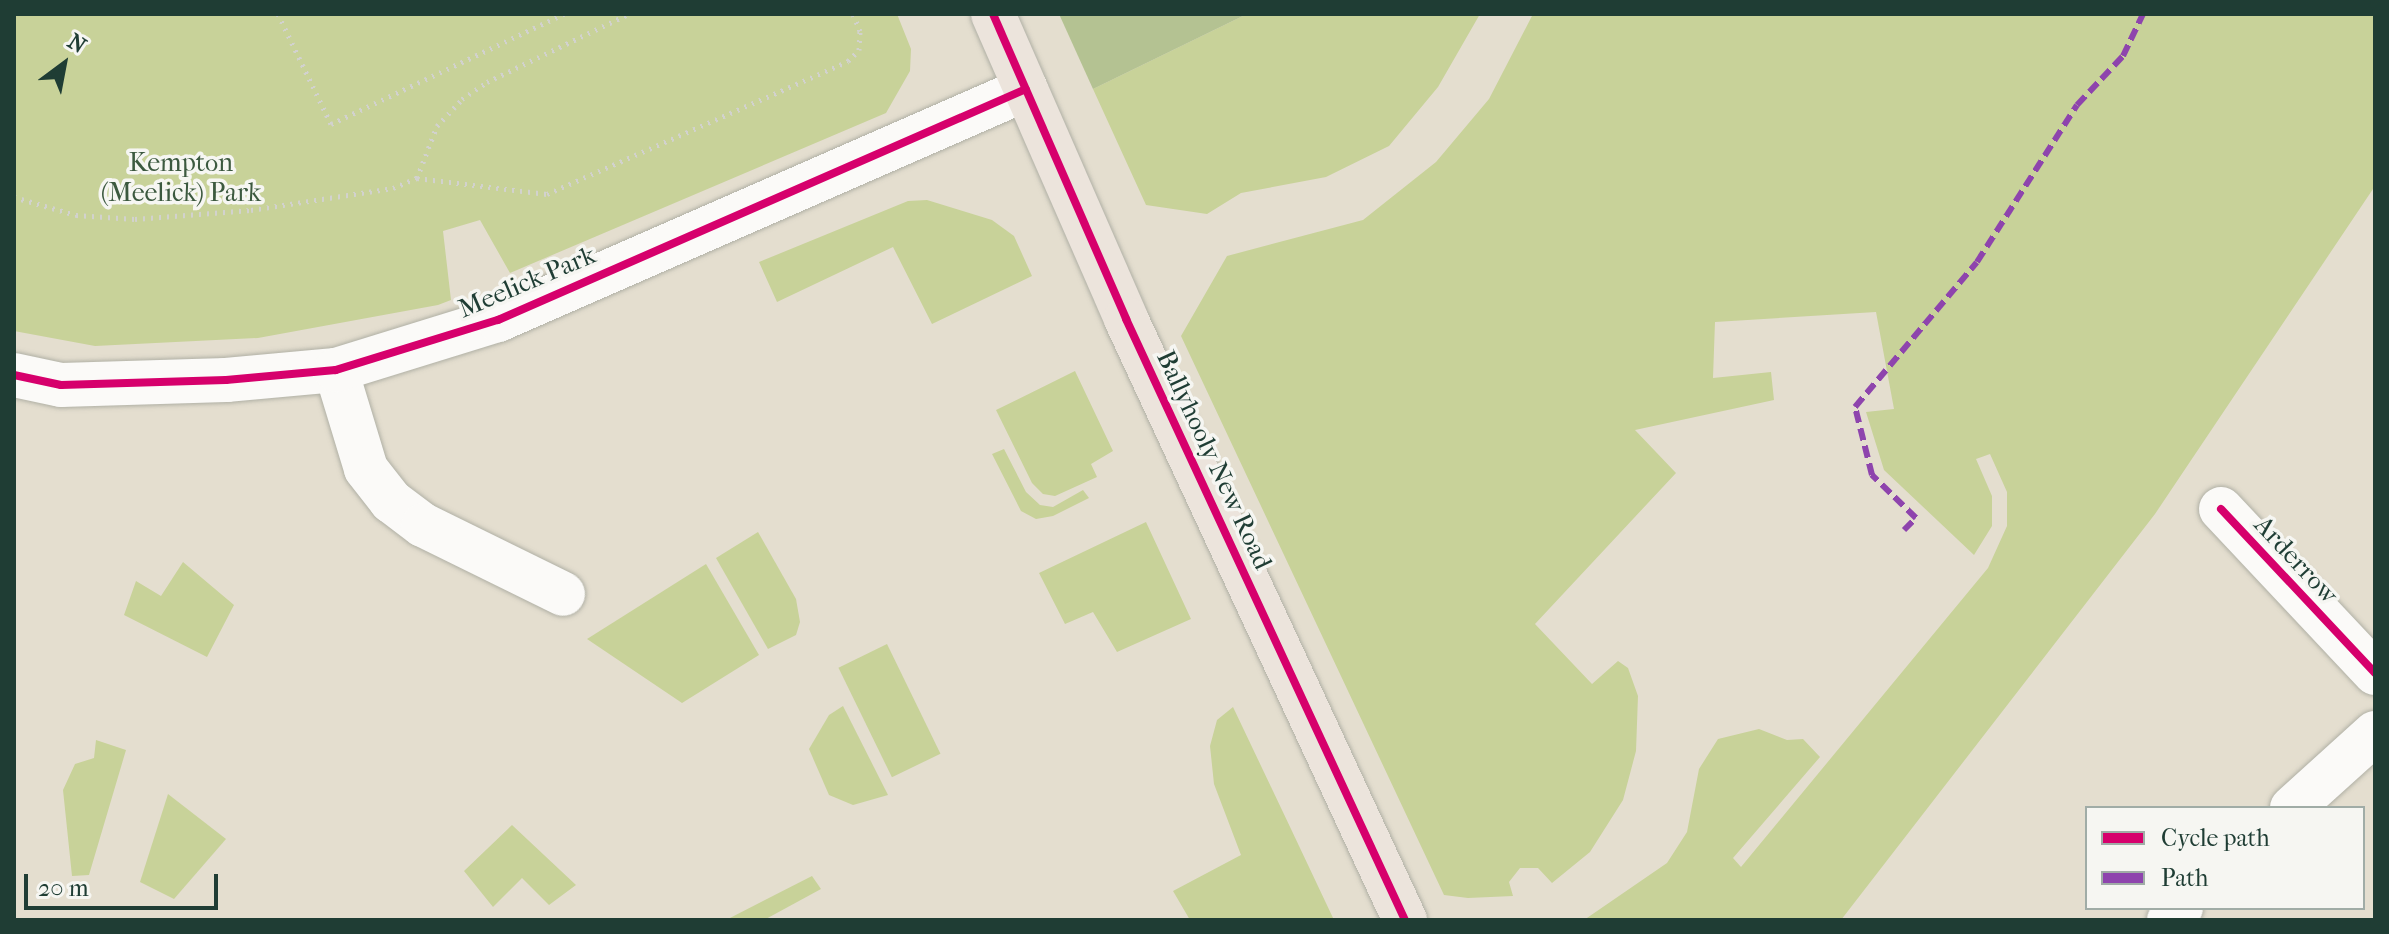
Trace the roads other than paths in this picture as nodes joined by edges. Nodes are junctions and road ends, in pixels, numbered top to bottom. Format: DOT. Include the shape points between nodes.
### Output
graph roads {
  1 [pos="993,14"];
  2 [pos="1026,89"];
  3 [pos="336,370"];
  4 [pos="14,375"];
  5 [pos="2221,509"];
  6 [pos="563,594"];
  7 [pos="2375,673"];
  8 [pos="2375,733"];
  9 [pos="2294,806"];
  10 [pos="1405,920"];
  1 -- 2 [label="main road, Ballyhooly New Road"];
  2 -- 3 [label="street, Meelick Park" via="498,320"];
  2 -- 10 [label="main road, Ballyhooly New Road" via="1126,319"];
  3 -- 4 [label="street, Meelick Park" via="61,385"];
  3 -- 6 [label="street" via="366,469 391,501 423,525"];
  5 -- 7 [label="street, Arderrow"];
  8 -- 9 [label="street"];
}
